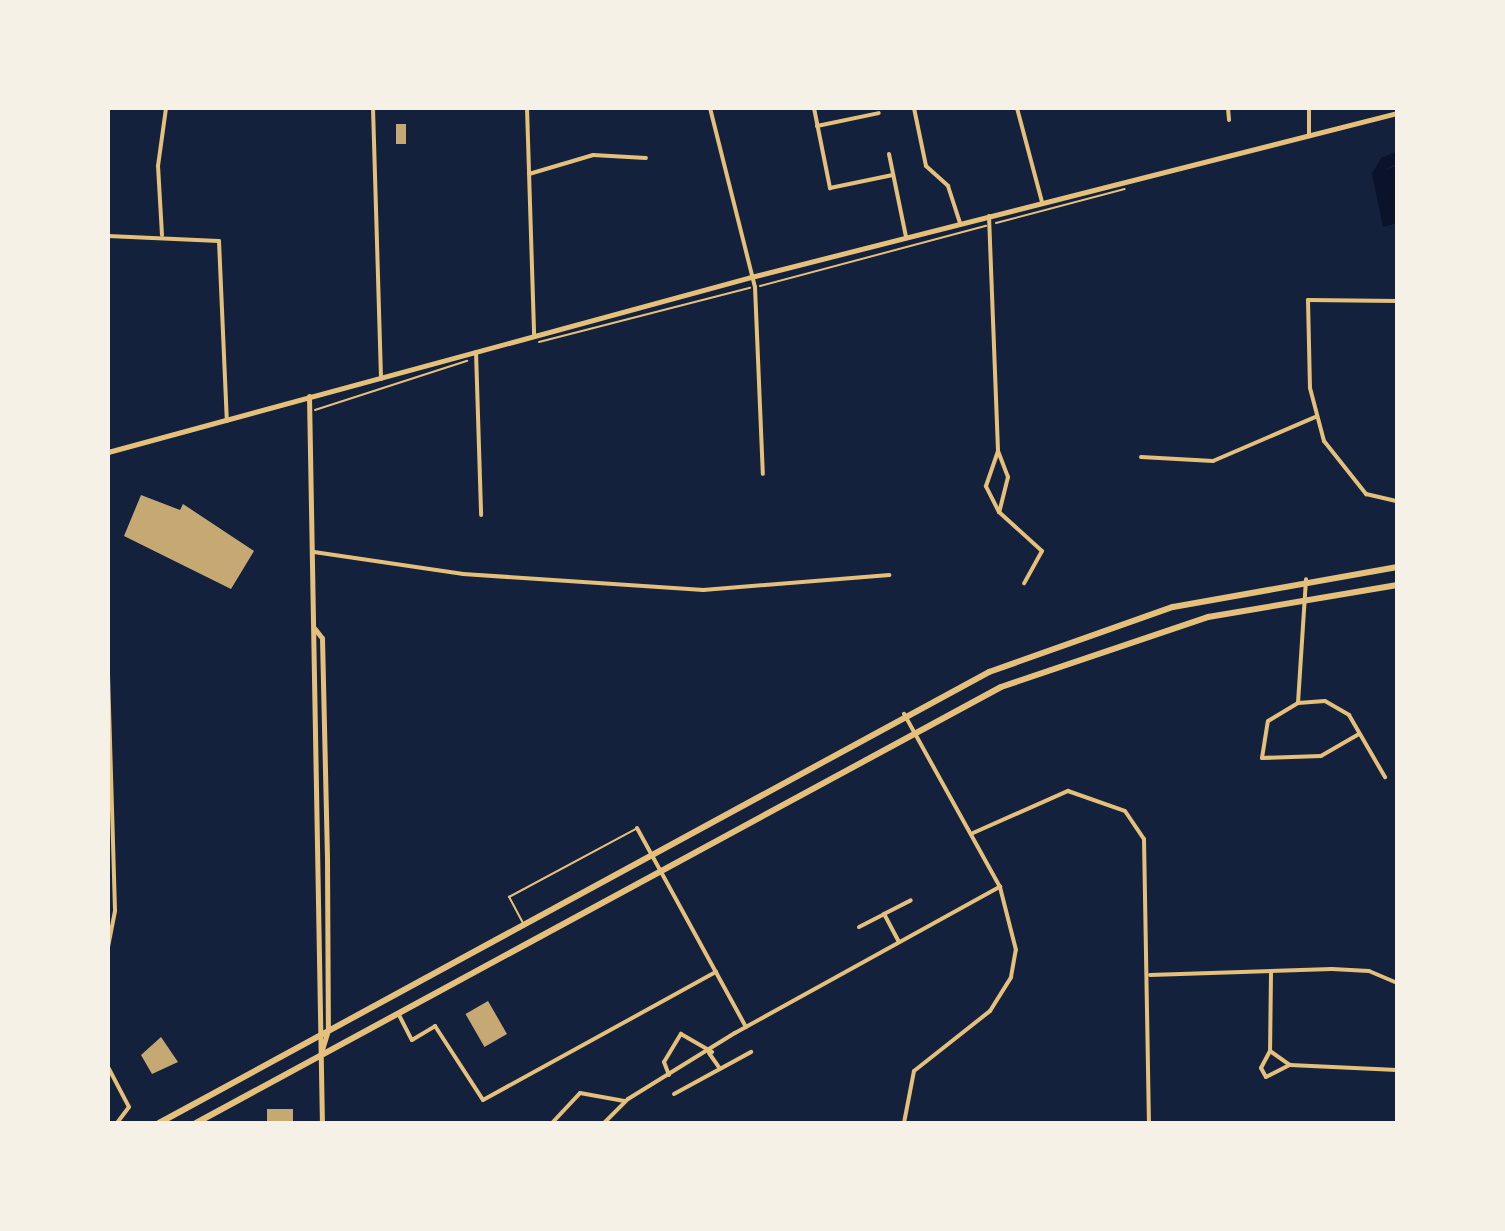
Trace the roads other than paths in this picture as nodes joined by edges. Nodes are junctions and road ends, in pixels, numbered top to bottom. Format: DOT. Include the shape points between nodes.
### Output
graph roads {
  1 [pos="166,108"];
  2 [pos="373,108"];
  3 [pos="527,108"];
  4 [pos="710,108"];
  5 [pos="814,108"];
  6 [pos="914,108"];
  7 [pos="1017,108"];
  8 [pos="1228,108"];
  9 [pos="1309,108"];
  10 [pos="879,113"];
  11 [pos="1397,113"];
  12 [pos="1229,120"];
  13 [pos="817,126"];
  14 [pos="1309,134"];
  15 [pos="889,154"];
  16 [pos="646,158"];
  17 [pos="529,174"];
  18 [pos="893,175"];
  19 [pos="1042,202"];
  20 [pos="989,216"];
  21 [pos="960,224"];
  22 [pos="162,235"];
  23 [pos="108,236"];
  24 [pos="906,237"];
  25 [pos="751,277"];
  26 [pos="1397,301"];
  27 [pos="534,340"];
  28 [pos="477,355"];
  29 [pos="381,379"];
  30 [pos="309,396"];
  31 [pos="1315,417"];
  32 [pos="227,421"];
  33 [pos="998,451"];
  34 [pos="108,452"];
  35 [pos="1141,457"];
  36 [pos="763,474"];
  37 [pos="1397,501"];
  38 [pos="999,512"];
  39 [pos="481,515"];
  40 [pos="314,552"];
  41 [pos="1397,567"];
  42 [pos="889,575"];
  43 [pos="1306,579"];
  44 [pos="1024,583"];
  45 [pos="1397,585"];
  46 [pos="1306,597"];
  47 [pos="315,629"];
  48 [pos="108,674"];
  49 [pos="1298,703"];
  50 [pos="904,714"];
  51 [pos="914,731"];
  52 [pos="1359,734"];
  53 [pos="1385,777"];
  54 [pos="637,828"];
  55 [pos="973,833"];
  56 [pos="650,853"];
  57 [pos="659,869"];
  58 [pos="1000,887"];
  59 [pos="911,900"];
  60 [pos="884,914"];
  61 [pos="523,923"];
  62 [pos="859,927"];
  63 [pos="899,942"];
  64 [pos="108,947"];
  65 [pos="716,972"];
  66 [pos="1271,973"];
  67 [pos="1150,975"];
  68 [pos="1397,983"];
  69 [pos="397,1013"];
  70 [pos="746,1027"];
  71 [pos="328,1030"];
  72 [pos="316,1036"];
  73 [pos="1270,1051"];
  74 [pos="711,1052"];
  75 [pos="751,1052"];
  76 [pos="320,1055"];
  77 [pos="1290,1065"];
  78 [pos="108,1067"];
  79 [pos="720,1069"];
  80 [pos="1397,1070"];
  81 [pos="669,1075"];
  82 [pos="674,1094"];
  83 [pos="624,1101"];
  84 [pos="117,1123"];
  85 [pos="159,1123"];
  86 [pos="196,1123"];
  87 [pos="322,1123"];
  88 [pos="552,1123"];
  89 [pos="604,1123"];
  90 [pos="904,1123"];
  91 [pos="1149,1123"];
  1 -- 22 [label="street" via="158,166"];
  2 -- 29 [label="street"];
  3 -- 17 [label="street"];
  4 -- 25 [label="street"];
  5 -- 13 [label="street"];
  6 -- 21 [label="street" via="926,166 948,186"];
  7 -- 19 [label="street"];
  8 -- 12 [label="street"];
  9 -- 14 [label="street"];
  10 -- 13 [label="street"];
  11 -- 14 [label="main road"];
  13 -- 18 [label="street" via="830,188"];
  14 -- 19 [label="main road"];
  15 -- 18 [label="street"];
  16 -- 17 [label="street" via="593,155"];
  17 -- 27 [label="street"];
  18 -- 24 [label="street"];
  19 -- 20 [label="main road"];
  20 -- 21 [label="main road"];
  20 -- 33 [label="street"];
  21 -- 24 [label="main road"];
  22 -- 23 [label="street"];
  22 -- 32 [label="street" via="219,241"];
  24 -- 25 [label="main road"];
  25 -- 27 [label="main road"];
  25 -- 36 [label="street"];
  26 -- 31 [label="street" via="1308,300"];
  27 -- 28 [label="main road"];
  28 -- 29 [label="main road"];
  28 -- 39 [label="street"];
  29 -- 30 [label="main road"];
  30 -- 32 [label="main road"];
  30 -- 40 [label="main road"];
  31 -- 35 [label="street" via="1213,461"];
  31 -- 37 [label="street" via="1348,478 1366,494"];
  32 -- 34 [label="main road"];
  33 -- 38 [label="street" via="1008,477"];
  33 -- 38 [label="street" via="986,486"];
  38 -- 44 [label="street" via="1042,551"];
  40 -- 42 [label="street" via="463,574 703,590"];
  40 -- 47 [label="main road"];
  41 -- 43 [label="main road"];
  43 -- 46 [label="street"];
  43 -- 50 [label="main road" via="1184,604 1074,638"];
  45 -- 46 [label="main road"];
  46 -- 49 [label="street"];
  46 -- 51 [label="main road" via="1087,653"];
  47 -- 71 [label="main road" via="322,638"];
  47 -- 72 [label="main road"];
  48 -- 64 [label="street" via="115,911"];
  49 -- 52 [label="street" via="1333,702"];
  49 -- 52 [label="street" via="1264,724 1262,758 1321,756"];
  50 -- 51 [label="street"];
  50 -- 56 [label="main road"];
  51 -- 55 [label="street"];
  51 -- 57 [label="main road"];
  52 -- 53 [label="street"];
  54 -- 56 [label="street"];
  54 -- 61 [label="lane" via="509,897"];
  55 -- 58 [label="street"];
  55 -- 67 [label="street" via="1068,791 1125,811 1144,839"];
  56 -- 57 [label="street"];
  56 -- 61 [label="main road"];
  57 -- 65 [label="street"];
  57 -- 69 [label="main road"];
  58 -- 63 [label="street"];
  58 -- 90 [label="street" via="1015,927 1011,977 990,1011 914,1071"];
  59 -- 60 [label="street"];
  60 -- 62 [label="street"];
  60 -- 63 [label="street"];
  61 -- 71 [label="main road"];
  63 -- 70 [label="street"];
  65 -- 69 [label="street" via="483,1100 435,1026 412,1040"];
  65 -- 70 [label="street"];
  66 -- 67 [label="street"];
  66 -- 68 [label="street" via="1369,971"];
  66 -- 73 [label="street"];
  67 -- 91 [label="street"];
  69 -- 76 [label="main road"];
  70 -- 74 [label="street"];
  71 -- 72 [label="main road"];
  71 -- 76 [label="main road"];
  72 -- 76 [label="main road"];
  72 -- 85 [label="main road"];
  73 -- 77 [label="street"];
  73 -- 77 [label="street" via="1261,1068 1266,1077"];
  74 -- 79 [label="street"];
  74 -- 81 [label="street"];
  74 -- 81 [label="street" via="681,1034 664,1062"];
  75 -- 79 [label="street"];
  76 -- 86 [label="main road"];
  76 -- 87 [label="main road"];
  77 -- 80 [label="street"];
  78 -- 84 [label="street" via="129,1107"];
  79 -- 82 [label="street"];
  81 -- 83 [label="street"];
  83 -- 88 [label="street" via="580,1093"];
  83 -- 89 [label="street"];
}
